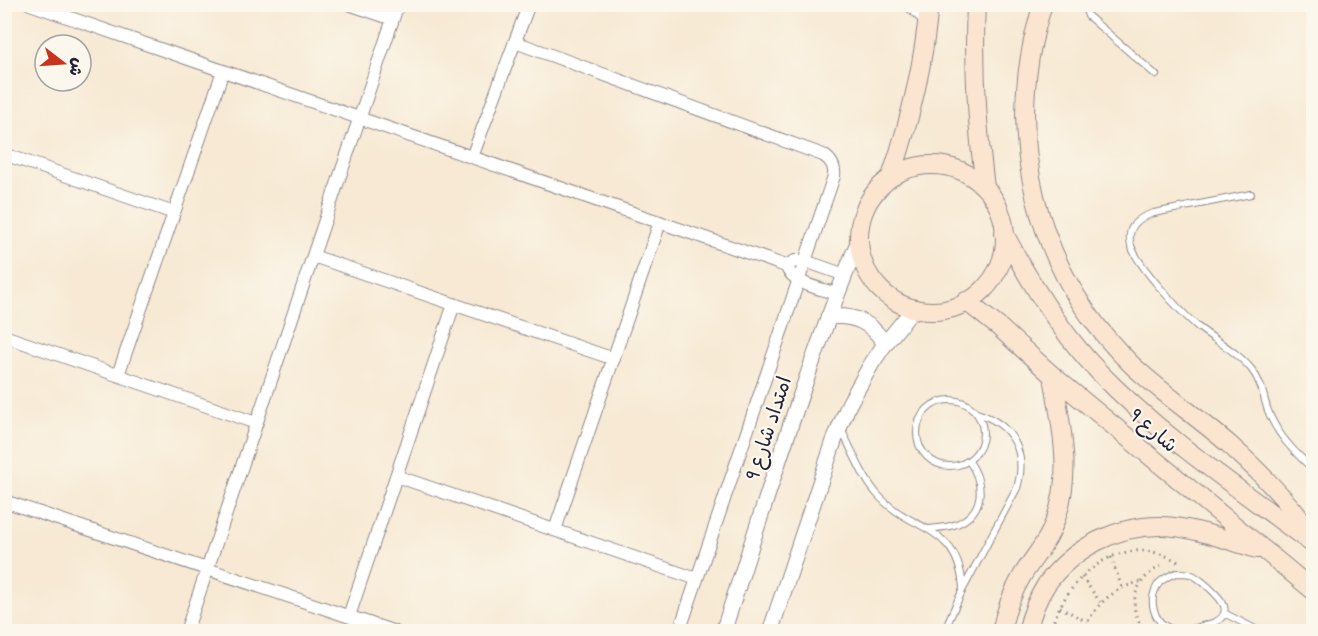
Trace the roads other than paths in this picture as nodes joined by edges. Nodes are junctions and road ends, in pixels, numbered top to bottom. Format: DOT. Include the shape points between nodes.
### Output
graph roads {
  1 [pos="349,4"];
  2 [pos="398,4"];
  3 [pos="529,4"];
  4 [pos="911,4"];
  5 [pos="976,4"];
  6 [pos="1043,4"];
  7 [pos="1084,4"];
  8 [pos="32,5"];
  9 [pos="928,12"];
  10 [pos="393,19"];
  11 [pos="514,42"];
  12 [pos="223,71"];
  13 [pos="1156,75"];
  14 [pos="359,118"];
  15 [pos="6,158"];
  16 [pos="472,158"];
  17 [pos="891,177"];
  18 [pos="985,188"];
  19 [pos="1251,194"];
  20 [pos="174,213"];
  21 [pos="660,222"];
  22 [pos="1004,233"];
  23 [pos="859,240"];
  24 [pos="313,256"];
  25 [pos="805,261"];
  26 [pos="786,266"];
  27 [pos="845,275"];
  28 [pos="798,281"];
  29 [pos="837,294"];
  30 [pos="966,302"];
  31 [pos="454,304"];
  32 [pos="914,308"];
  33 [pos="828,317"];
  34 [pos="4,336"];
  35 [pos="885,344"];
  36 [pos="614,359"];
  37 [pos="118,375"];
  38 [pos="1053,376"];
  39 [pos="977,413"];
  40 [pos="256,423"];
  41 [pos="840,425"];
  42 [pos="969,461"];
  43 [pos="1314,470"];
  44 [pos="396,476"];
  45 [pos="4,501"];
  46 [pos="929,529"];
  47 [pos="555,530"];
  48 [pos="1314,537"];
  49 [pos="1314,544"];
  50 [pos="1266,551"];
  51 [pos="207,568"];
  52 [pos="698,579"];
  53 [pos="963,589"];
  54 [pos="1314,591"];
  55 [pos="1224,613"];
  56 [pos="349,616"];
  57 [pos="186,632"];
  58 [pos="395,632"];
  59 [pos="679,632"];
  60 [pos="723,632"];
  61 [pos="770,632"];
  62 [pos="946,632"];
  63 [pos="1001,632"];
  64 [pos="1027,632"];
  65 [pos="1261,632"];
  1 -- 10 [label="street"];
  2 -- 10 [label="street"];
  3 -- 11 [label="street"];
  4 -- 9 [label="street"];
  5 -- 18 [label="main road" via="977,122"];
  6 -- 48 [label="main road" via="1032,42 1025,92 1027,152 1041,218 1059,265 1085,309 1116,349 1230,445 1291,507"];
  7 -- 13 [label="lane" via="1088,16"];
  8 -- 12 [label="street"];
  9 -- 17 [label="main road" via="914,100"];
  10 -- 14 [label="street"];
  11 -- 16 [label="street"];
  11 -- 25 [label="street" via="827,158 834,176"];
  12 -- 14 [label="street"];
  12 -- 20 [label="street"];
  14 -- 16 [label="street"];
  14 -- 24 [label="street"];
  15 -- 20 [label="street"];
  16 -- 21 [label="street"];
  17 -- 18 [label="main road" via="915,167 940,165 964,172"];
  17 -- 23 [label="main road" via="867,205"];
  18 -- 22 [label="main road" via="998,209"];
  19 -- 43 [label="lane" via="1143,217 1132,229 1131,246 1179,309 1250,368 1260,383 1277,429"];
  20 -- 37 [label="street"];
  21 -- 26 [label="street"];
  21 -- 36 [label="street"];
  22 -- 30 [label="main road" via="998,267 985,287"];
  22 -- 49 [label="main road, شارع 9" via="1036,292 1098,371 1184,447"];
  23 -- 27 [label="street, امتداد شارع 9"];
  23 -- 32 [label="main road" via="864,264 875,284 893,299"];
  24 -- 31 [label="street"];
  24 -- 40 [label="street"];
  25 -- 26 [label="street"];
  25 -- 27 [label="street"];
  25 -- 28 [label="street"];
  26 -- 28 [label="street"];
  27 -- 29 [label="street, امتداد شارع 9"];
  28 -- 29 [label="street"];
  28 -- 52 [label="street"];
  29 -- 33 [label="street, امتداد شارع 9"];
  30 -- 32 [label="main road" via="946,309"];
  30 -- 38 [label="main road, شارع 9"];
  31 -- 36 [label="street"];
  31 -- 44 [label="street"];
  32 -- 35 [label="street"];
  33 -- 35 [label="street" via="857,319 873,329"];
  33 -- 60 [label="street, امتداد شارع 9"];
  34 -- 37 [label="street"];
  35 -- 41 [label="street"];
  36 -- 47 [label="street"];
  37 -- 40 [label="street"];
  38 -- 50 [label="main road, شارع 9"];
  38 -- 63 [label="main road" via="1065,454 1061,503 1049,534 1013,594"];
  39 -- 42 [label="lane" via="983,439"];
  39 -- 42 [label="lane" via="956,400 947,400 924,411 917,427 916,436 928,459 952,466"];
  39 -- 53 [label="lane" via="1007,430 1016,445 1021,471 1017,488"];
  40 -- 51 [label="street"];
  41 -- 46 [label="lane" via="877,494 897,512"];
  41 -- 61 [label="street"];
  42 -- 46 [label="lane" via="980,484 976,507 960,523"];
  44 -- 47 [label="street"];
  44 -- 56 [label="street"];
  45 -- 51 [label="street"];
  46 -- 53 [label="lane" via="945,542 956,559"];
  47 -- 52 [label="street"];
  50 -- 54 [label="main road, شارع 9"];
  50 -- 64 [label="main road" via="1179,528 1145,527 1112,535 1082,550 1057,572 1037,600"];
  51 -- 56 [label="street"];
  51 -- 57 [label="street"];
  52 -- 59 [label="street"];
  53 -- 62 [label="lane"];
  55 -- 55 [label="lane" via="1222,602 1190,574 1176,573 1164,579 1154,595 1156,615 1170,629 1213,623"];
  55 -- 65 [label="lane"];
  56 -- 58 [label="street"];
}
